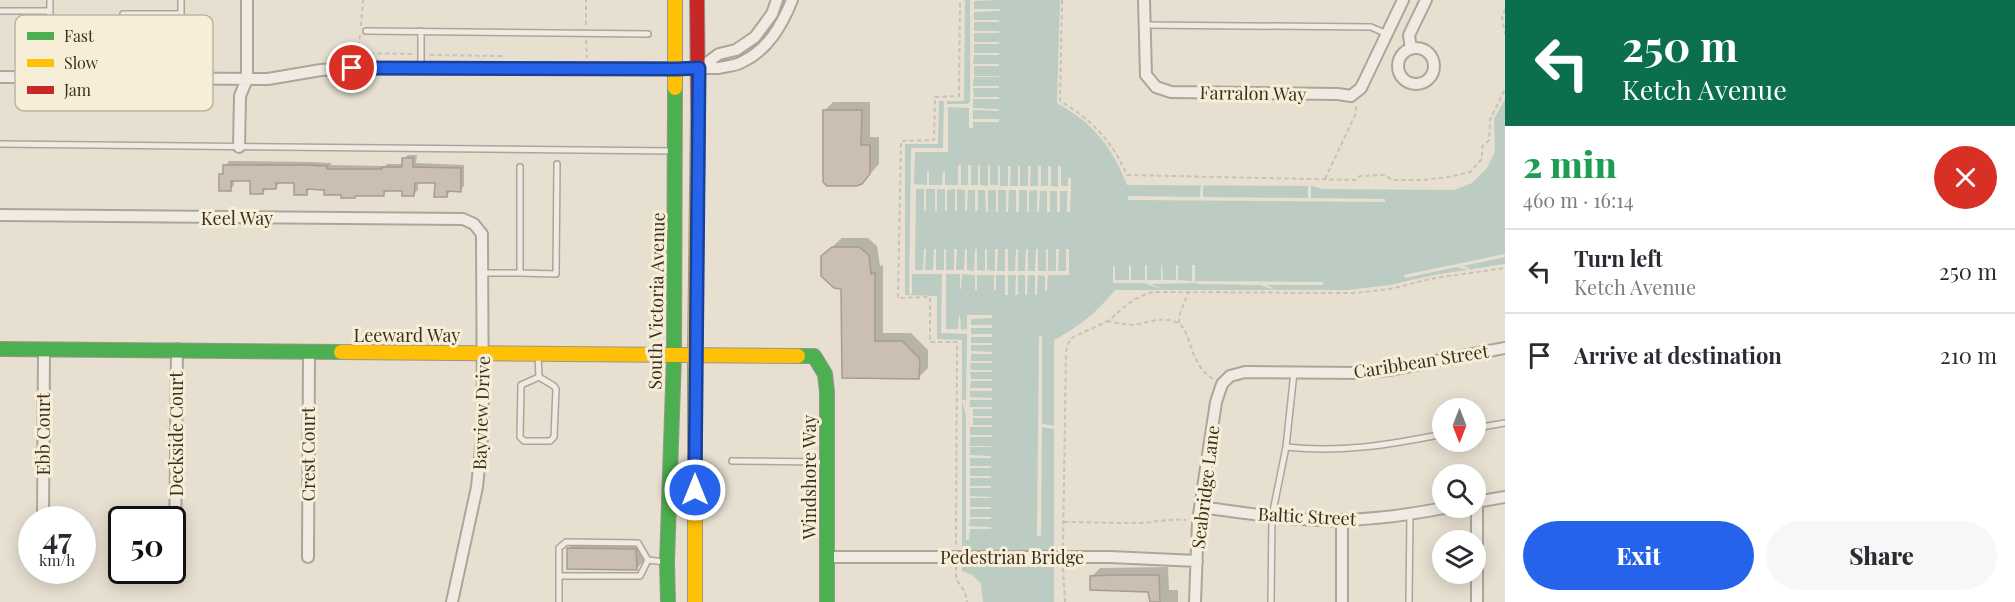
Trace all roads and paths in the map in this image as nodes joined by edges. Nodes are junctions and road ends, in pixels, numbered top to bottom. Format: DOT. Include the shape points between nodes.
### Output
graph roads {
  1 [pos="50,0"];
  2 [pos="181,0"];
  3 [pos="248,0"];
  4 [pos="363,0"];
  5 [pos="675,0"];
  6 [pos="697,0"];
  7 [pos="777,0"];
  8 [pos="792,0"];
  9 [pos="960,0"];
  10 [pos="1062,0"];
  11 [pos="1144,0"];
  12 [pos="1403,0"];
  13 [pos="1426,0"];
  14 [pos="1505,9"];
  15 [pos="0,11"];
  16 [pos="50,11"];
  17 [pos="123,14"];
  18 [pos="181,14"];
  19 [pos="50,15"];
  20 [pos="1144,25"];
  21 [pos="366,31"];
  22 [pos="421,31"];
  23 [pos="648,34"];
  24 [pos="1387,34"];
  25 [pos="1505,34"];
  26 [pos="1411,49"];
  27 [pos="421,54"];
  28 [pos="516,56"];
  29 [pos="421,68"];
  30 [pos="699,68"];
  31 [pos="676,69"];
  32 [pos="213,78"];
  33 [pos="247,79"];
  34 [pos="1505,89"];
  35 [pos="1351,96"];
  36 [pos="0,144"];
  37 [pos="239,147"];
  38 [pos="675,151"];
  39 [pos="557,164"];
  40 [pos="520,166"];
  41 [pos="1325,179"];
  42 [pos="0,216"];
  43 [pos="474,224"];
  44 [pos="1505,268"];
  45 [pos="484,273"];
  46 [pos="520,273"];
  47 [pos="1188,292"];
  48 [pos="1107,321"];
  49 [pos="1179,323"];
  50 [pos="1505,348"];
  51 [pos="0,349"];
  52 [pos="44,349"];
  53 [pos="177,349"];
  54 [pos="309,352"];
  55 [pos="484,353"];
  56 [pos="538,353"];
  57 [pos="695,355"];
  58 [pos="674,356"];
  59 [pos="814,356"];
  60 [pos="1294,372"];
  61 [pos="539,377"];
  62 [pos="1226,380"];
  63 [pos="1505,423"];
  64 [pos="1486,426"];
  65 [pos="1432,436"];
  66 [pos="1286,447"];
  67 [pos="732,461"];
  68 [pos="827,462"];
  69 [pos="1505,497"];
  70 [pos="1486,500"];
  71 [pos="43,506"];
  72 [pos="175,506"];
  73 [pos="1200,507"];
  74 [pos="1432,510"];
  75 [pos="1410,514"];
  76 [pos="1272,516"];
  77 [pos="1477,518"];
  78 [pos="1342,520"];
  79 [pos="1198,521"];
  80 [pos="1064,522"];
  81 [pos="1064,553"];
  82 [pos="308,556"];
  83 [pos="827,556"];
  84 [pos="648,560"];
  85 [pos="1197,561"];
  86 [pos="667,562"];
  87 [pos="1063,563"];
  88 [pos="559,576"];
  89 [pos="452,602"];
  90 [pos="559,602"];
  91 [pos="668,602"];
  92 [pos="694,602"];
  93 [pos="827,602"];
  94 [pos="967,602"];
  95 [pos="1065,602"];
  96 [pos="1195,602"];
  97 [pos="1271,602"];
  98 [pos="1342,602"];
  99 [pos="1409,602"];
  100 [pos="1477,602"];
  1 -- 16 [label="lane"];
  2 -- 18 [label="lane"];
  3 -- 33 [label="street"];
  4 -- 27 [label="path" via="358,53"];
  5 -- 31 [label="main road, South Victoria Avenue"];
  6 -- 30 [label="main road"];
  7 -- 30 [label="street" via="755,37"];
  8 -- 30 [label="street" via="782,25 763,48 741,63"];
  9 -- 94 [label="path" via="959,96 935,97 934,140 901,141 898,297 930,297 930,342 957,342 956,579"];
  10 -- 41 [label="path" via="1060,101 1094,124 1110,143 1127,175"];
  11 -- 20 [label="street"];
  12 -- 24 [label="street"];
  13 -- 26 [label="street" via="1410,35"];
  14 -- 25 [label="path"];
  15 -- 16 [label="lane"];
  16 -- 19 [label="lane"];
  17 -- 18 [label="lane"];
  20 -- 24 [label="lane" via="1371,27"];
  20 -- 35 [label="street, Farralon Way" via="1146,75 1156,87 1171,92"];
  21 -- 22 [label="lane"];
  22 -- 23 [label="lane"];
  22 -- 27 [label="lane"];
  24 -- 35 [label="street" via="1360,88"];
  27 -- 28 [label="path"];
  27 -- 29 [label="lane"];
  29 -- 31 [label="street"];
  29 -- 33 [label="street" via="352,68"];
  30 -- 31 [label="street"];
  30 -- 57 [label="main road"];
  31 -- 38 [label="main road, South Victoria Avenue"];
  32 -- 33 [label="street"];
  33 -- 37 [label="street" via="240,96"];
  34 -- 41 [label="path" via="1490,120 1489,140 1482,147 1482,159 1470,171 1423,180 1392,180 1385,175"];
  35 -- 41 [label="path" via="1356,113"];
  36 -- 37 [label="lane"];
  37 -- 38 [label="lane"];
  38 -- 58 [label="main road, South Victoria Avenue"];
  39 -- 46 [label="lane" via="556,274"];
  40 -- 46 [label="lane"];
  42 -- 43 [label="street, Keel Way" via="463,219"];
  43 -- 45 [label="street, Bayview Drive" via="482,234"];
  44 -- 47 [label="path" via="1355,292"];
  45 -- 46 [label="lane"];
  45 -- 55 [label="street, Bayview Drive"];
  47 -- 48 [label="path" via="1140,296"];
  47 -- 49 [label="path"];
  48 -- 49 [label="path" via="1124,325 1154,319"];
  48 -- 80 [label="path" via="1070,339 1066,351"];
  49 -- 62 [label="path" via="1204,373"];
  50 -- 60 [label="street, Caribbean Street" via="1389,370"];
  51 -- 52 [label="main road, Leeward Way"];
  52 -- 53 [label="main road, Leeward Way"];
  52 -- 71 [label="street, Ebb Court"];
  53 -- 54 [label="main road, Leeward Way"];
  53 -- 72 [label="street, Deckside Court"];
  54 -- 55 [label="main road, Leeward Way"];
  54 -- 82 [label="street, Crest Court"];
  55 -- 56 [label="main road, Leeward Way"];
  55 -- 89 [label="street, Bayview Drive" via="479,477"];
  56 -- 58 [label="main road, Leeward Way"];
  56 -- 61 [label="lane"];
  57 -- 58 [label="main road, Leeward Way"];
  57 -- 59 [label="main road, Leeward Way"];
  57 -- 92 [label="main road"];
  58 -- 86 [label="main road, South Victoria Avenue"];
  59 -- 68 [label="main road, Windshore Way" via="825,374"];
  60 -- 62 [label="street, Caribbean Street" via="1245,372"];
  60 -- 66 [label="lane"];
  61 -- 61 [label="lane" via="520,385 520,437 524,441 550,441 554,437 556,389"];
  62 -- 73 [label="street, Seabridge Lane" via="1216,402"];
  63 -- 64 [label="lane"];
  65 -- 66 [label="lane" via="1350,449"];
  66 -- 76 [label="lane"];
  67 -- 68 [label="lane"];
  68 -- 83 [label="main road, Windshore Way"];
  69 -- 70 [label="street"];
  73 -- 76 [label="street, Baltic Street"];
  73 -- 79 [label="street, Seabridge Lane"];
  74 -- 75 [label="street, Baltic Street"];
  75 -- 78 [label="street, Baltic Street"];
  75 -- 99 [label="lane"];
  76 -- 78 [label="street, Baltic Street"];
  76 -- 97 [label="lane"];
  77 -- 100 [label="street"];
  78 -- 98 [label="street"];
  79 -- 80 [label="path"];
  79 -- 85 [label="street, Seabridge Lane"];
  80 -- 81 [label="path"];
  83 -- 85 [label="street, Pedestrian Bridge, bridge" via="1110,556"];
  83 -- 93 [label="main road, Windshore Way"];
  84 -- 86 [label="lane"];
  84 -- 88 [label="lane" via="640,576"];
  84 -- 88 [label="lane" via="638,543 566,542 559,548"];
  85 -- 96 [label="street, Seabridge Lane"];
  86 -- 91 [label="main road, South Victoria Avenue"];
  87 -- 95 [label="path"];
  88 -- 90 [label="lane"];
}
